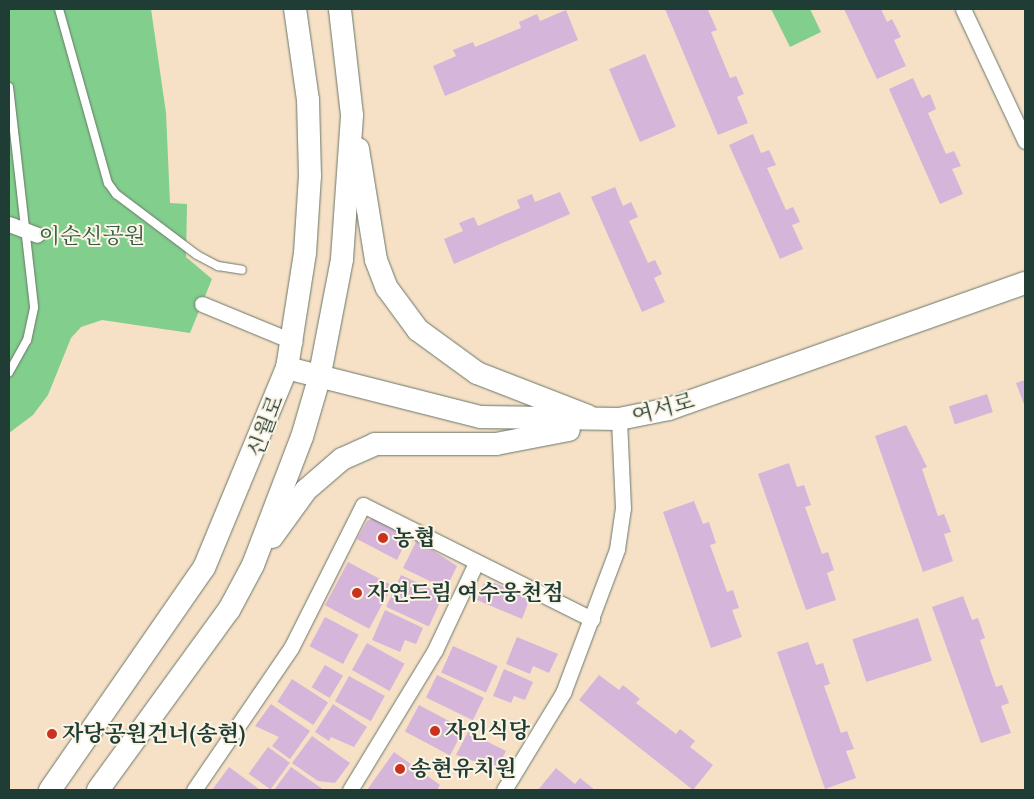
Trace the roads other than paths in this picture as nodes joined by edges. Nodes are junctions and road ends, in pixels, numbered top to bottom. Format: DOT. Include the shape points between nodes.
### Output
graph roads {
  1 [pos="59,9"];
  2 [pos="295,9"];
  3 [pos="340,9"];
  4 [pos="963,9"];
  5 [pos="9,87"];
  6 [pos="352,115"];
  7 [pos="1025,141"];
  8 [pos="9,224"];
  9 [pos="32,233"];
  10 [pos="242,270"];
  11 [pos="1025,284"];
  12 [pos="202,304"];
  13 [pos="294,342"];
  14 [pos="287,368"];
  15 [pos="9,372"];
  16 [pos="319,379"];
  17 [pos="610,420"];
  18 [pos="476,563"];
  19 [pos="253,565"];
  20 [pos="592,618"];
  21 [pos="50,790"];
  22 [pos="98,790"];
  23 [pos="194,790"];
  24 [pos="350,790"];
  25 [pos="504,790"];
  1 -- 10 [label="lane" via="108,183 116,194 197,255 218,266"];
  2 -- 13 [label="street, 신월로" via="308,100 310,176"];
  3 -- 6 [label="street, 신월로"];
  4 -- 7 [label="street"];
  5 -- 9 [label="lane"];
  6 -- 16 [label="street, 신월로" via="342,259"];
  6 -- 17 [label="street" via="368,229 387,288 401,310 434,346 477,373"];
  8 -- 9 [label="street"];
  9 -- 15 [label="lane" via="34,308 27,340"];
  11 -- 17 [label="street, 여서로" via="669,409"];
  12 -- 13 [label="street"];
  13 -- 14 [label="street, 신월로"];
  14 -- 16 [label="street, 여서로"];
  14 -- 21 [label="street, 신월로" via="204,568"];
  16 -- 17 [label="street, 여서로" via="481,417"];
  16 -- 19 [label="street, 신월로"];
  17 -- 19 [label="street" via="496,444 375,444 342,459 306,490"];
  17 -- 20 [label="street" via="622,524"];
  18 -- 20 [label="street"];
  18 -- 23 [label="street" via="363,505 291,648"];
  18 -- 24 [label="street" via="435,650"];
  19 -- 22 [label="street, 신월로" via="229,610"];
  20 -- 25 [label="street" via="563,693"];
}
